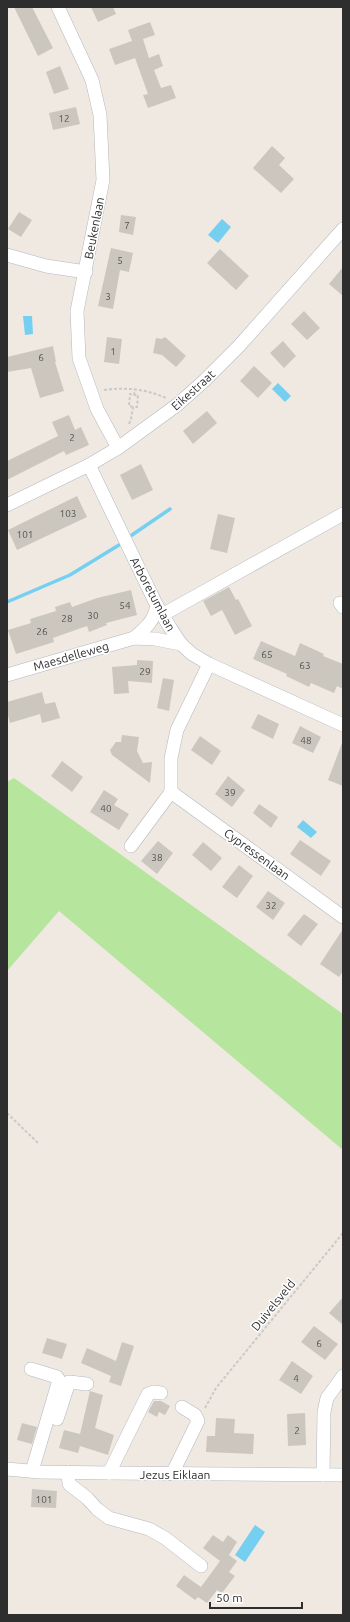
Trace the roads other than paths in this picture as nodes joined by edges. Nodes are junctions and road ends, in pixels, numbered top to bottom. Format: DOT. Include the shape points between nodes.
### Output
graph roads {
  1 [pos="58,7"];
  2 [pos="343,229"];
  3 [pos="7,256"];
  4 [pos="86,272"];
  5 [pos="118,448"];
  6 [pos="89,465"];
  7 [pos="7,505"];
  8 [pos="343,514"];
  9 [pos="160,611"];
  10 [pos="134,638"];
  11 [pos="181,644"];
  12 [pos="209,664"];
  13 [pos="7,675"];
  14 [pos="343,725"];
  15 [pos="171,792"];
  16 [pos="131,846"];
  17 [pos="343,917"];
  18 [pos="31,1369"];
  19 [pos="343,1376"];
  20 [pos="87,1384"];
  21 [pos="161,1393"];
  22 [pos="182,1407"];
  23 [pos="7,1469"];
  24 [pos="36,1472"];
  25 [pos="68,1472"];
  26 [pos="109,1473"];
  27 [pos="172,1474"];
  28 [pos="323,1475"];
  29 [pos="343,1475"];
  30 [pos="201,1566"];
  1 -- 4 [label="street, Beukenlaan" via="92,80 100,115 103,180"];
  2 -- 5 [label="street, Eikestraat" via="239,346 204,381 177,405"];
  3 -- 4 [label="street" via="46,266"];
  4 -- 5 [label="street, Beukenlaan" via="77,311 79,358 97,409"];
  5 -- 6 [label="street, Eikestraat"];
  6 -- 7 [label="street, Eikestraat"];
  6 -- 9 [label="street, Arboretumlaan"];
  8 -- 9 [label="street"];
  9 -- 10 [label="street, Maesdelleweg" via="147,628"];
  9 -- 11 [label="street, Arboretumlaan"];
  10 -- 11 [label="street, Maesdelleweg"];
  10 -- 13 [label="street, Maesdelleweg"];
  11 -- 12 [label="street, Arboretumlaan"];
  12 -- 14 [label="street, Arboretumlaan"];
  12 -- 15 [label="street" via="177,730 171,758"];
  15 -- 16 [label="street"];
  15 -- 17 [label="street, Cypressenlaan"];
  18 -- 24 [label="street" via="57,1377 59,1380"];
  19 -- 28 [label="street" via="327,1398 324,1412"];
  20 -- 24 [label="street" via="69,1382"];
  21 -- 26 [label="street" via="148,1394"];
  22 -- 27 [label="street" via="195,1415 198,1421"];
  23 -- 24 [label="street, Jezus Eiklaan"];
  24 -- 25 [label="street, Jezus Eiklaan"];
  25 -- 26 [label="street, Jezus Eiklaan"];
  25 -- 30 [label="street" via="69,1484 109,1518 149,1529"];
  26 -- 27 [label="street, Jezus Eiklaan"];
  27 -- 28 [label="street, Jezus Eiklaan"];
  28 -- 29 [label="street, Jezus Eiklaan"];
}
